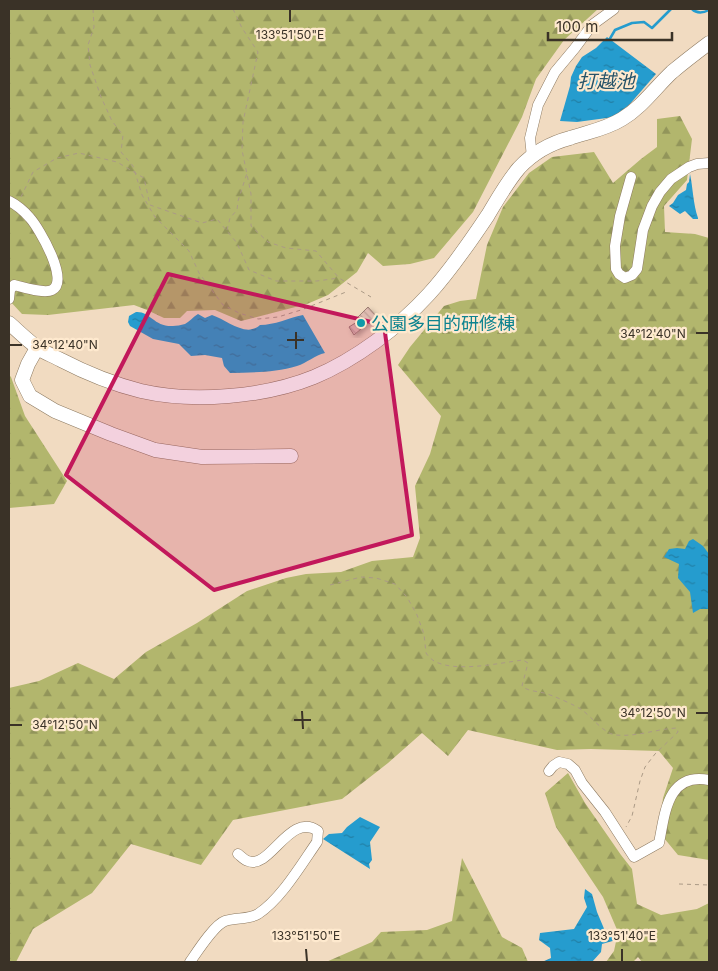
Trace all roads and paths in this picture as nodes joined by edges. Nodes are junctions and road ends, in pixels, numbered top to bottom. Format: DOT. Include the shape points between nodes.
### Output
graph roads {
  1 [pos="93,9"];
  2 [pos="233,9"];
  3 [pos="614,9"];
  4 [pos="709,43"];
  5 [pos="532,157"];
  6 [pos="709,163"];
  7 [pos="247,172"];
  8 [pos="135,173"];
  9 [pos="631,177"];
  10 [pos="13,203"];
  11 [pos="227,231"];
  12 [pos="339,278"];
  13 [pos="346,292"];
  14 [pos="371,297"];
  15 [pos="9,299"];
  16 [pos="9,323"];
  17 [pos="38,348"];
  18 [pos="291,456"];
  19 [pos="330,584"];
  20 [pos="549,772"];
  21 [pos="709,780"];
  22 [pos="620,836"];
  23 [pos="238,854"];
  24 [pos="679,884"];
  25 [pos="709,885"];
  26 [pos="190,962"];
  1 -- 8 [label="path" via="94,27 88,45 90,65 112,121 123,135 122,152"];
  2 -- 7 [label="path" via="258,52 243,122 242,150"];
  3 -- 5 [label="street" via="592,25 555,72 538,106 530,138"];
  4 -- 5 [label="street" via="622,119 549,146"];
  5 -- 17 [label="street" via="519,168 447,272 421,301 353,357 314,377 246,394 215,398 176,396 112,383"];
  6 -- 9 [label="street" via="689,167 671,179 660,192 643,230 637,269 626,278 616,269 615,246"];
  7 -- 11 [label="path" via="237,210 230,218"];
  7 -- 12 [label="path" via="252,226 268,242 286,248 316,251"];
  8 -- 10 [label="path" via="118,162 79,153 57,158 33,172"];
  8 -- 11 [label="path" via="144,178 150,205 202,223 217,219"];
  8 -- 13 [label="path" via="142,196 155,217 189,251 199,273 222,305 258,319 278,317"];
  10 -- 15 [label="street" via="32,219 55,264 58,279 56,287 50,291 14,286"];
  11 -- 12 [label="path" via="237,243 249,270 276,280"];
  12 -- 14 [label="path"];
  16 -- 17 [label="street"];
  17 -- 18 [label="street" via="22,380 30,396 111,434 155,450 202,456"];
  19 -- 22 [label="path" via="361,577 395,584 417,615 426,653 441,664 460,668 524,660 528,663 522,686 525,689 544,693 582,710 613,735 677,728 678,732 645,767 632,816"];
  20 -- 22 [label="street" via="559,762 572,766"];
  21 -- 22 [label="street" via="687,781 677,787 667,805 659,843 634,857"];
  23 -- 26 [label="street" via="248,862 258,861 294,831 305,826 318,831 317,842 275,900 250,918 224,921"];
  24 -- 25 [label="path"];
}
